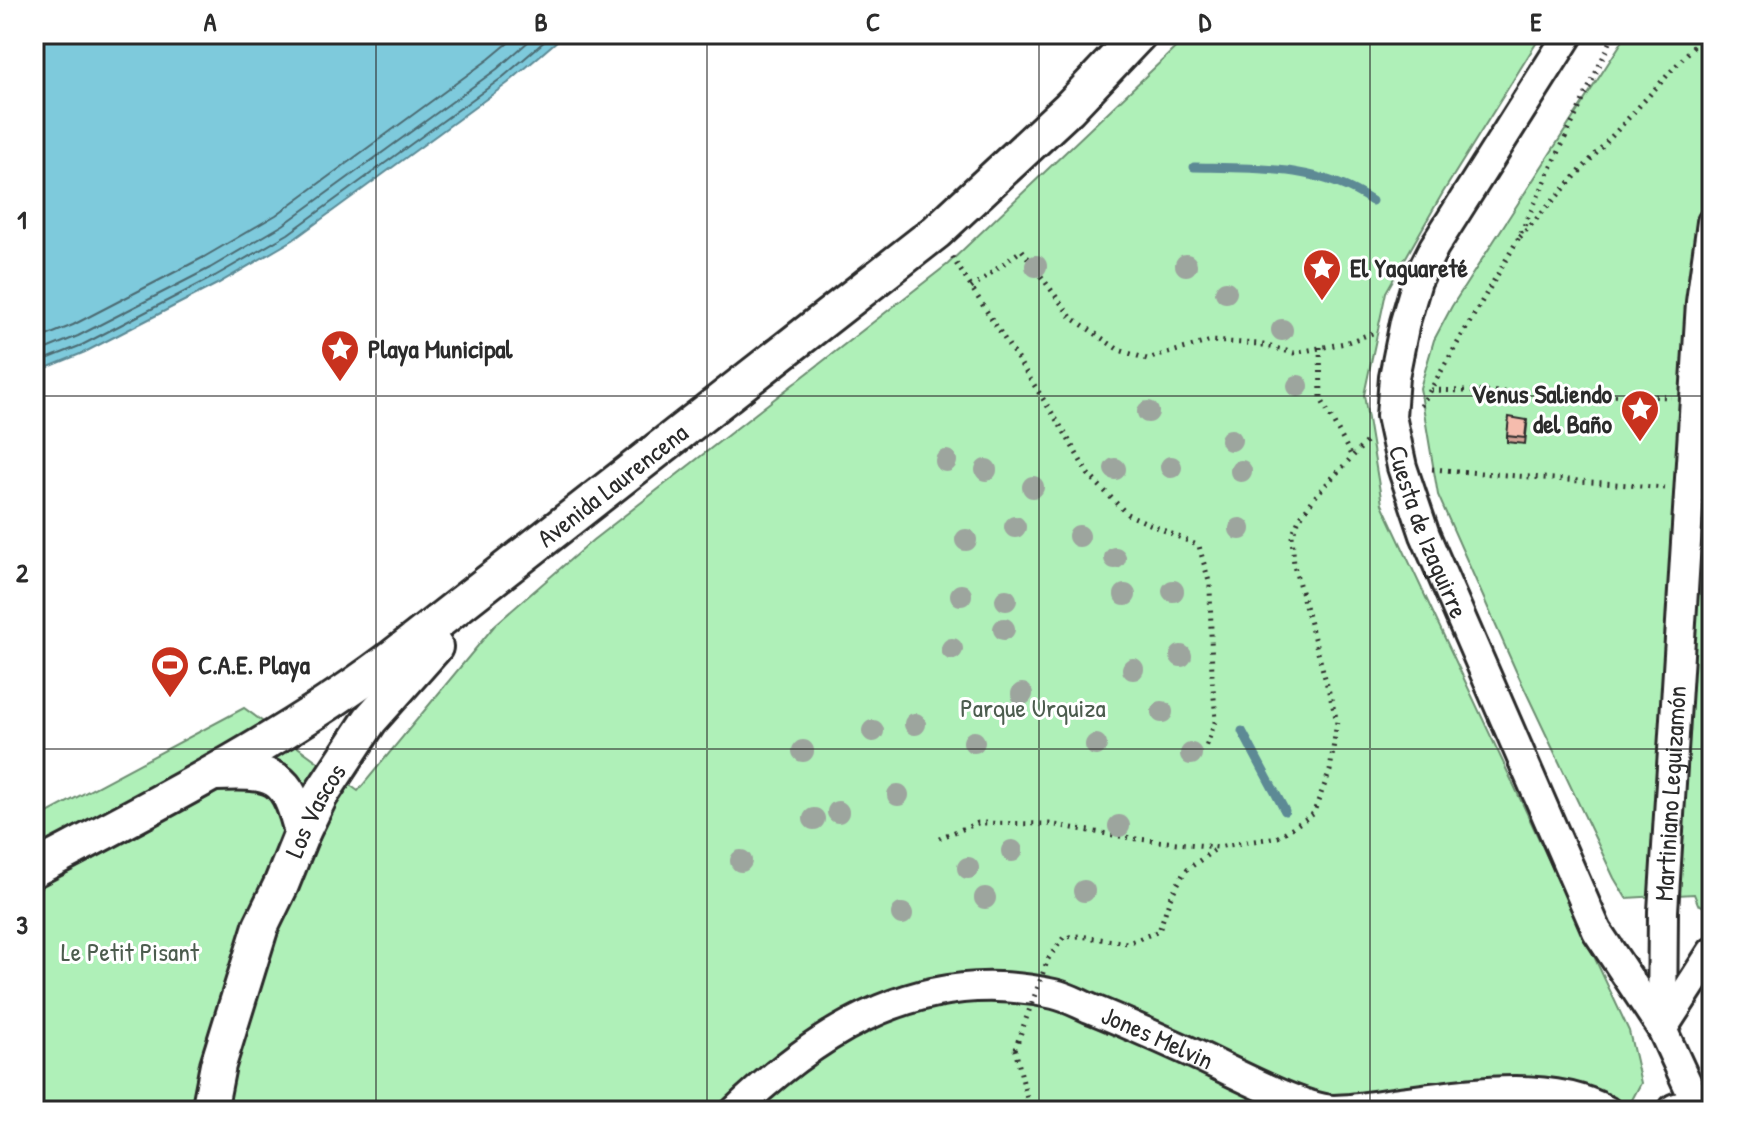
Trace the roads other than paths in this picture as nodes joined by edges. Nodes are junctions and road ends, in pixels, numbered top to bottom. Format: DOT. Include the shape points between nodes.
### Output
graph roads {
  1 [pos="1139,34"];
  2 [pos="1569,34"];
  3 [pos="1712,222"];
  4 [pos="516,563"];
  5 [pos="213,773"];
  6 [pos="302,833"];
  7 [pos="34,869"];
  8 [pos="1712,952"];
  9 [pos="1662,1029"];
  10 [pos="1695,1107"];
  11 [pos="209,1111"];
  12 [pos="735,1111"];
  13 [pos="1607,1111"];
  1 -- 4 [label="street, Avenida Laurencena" via="1058,119 936,232"];
  2 -- 9 [label="street, Cuesta de Izaguirre" via="1417,281 1394,377 1391,416 1425,535 1597,931"];
  3 -- 9 [label="street, Martiniano Leguizamón" via="1701,302 1663,911"];
  4 -- 5 [label="street, Avenida Laurencena" via="344,694"];
  4 -- 6 [label="street, Los Vascos" via="370,720"];
  5 -- 6 [label="street" via="258,771 271,776 290,794"];
  5 -- 7 [label="street, Avenida Laurencena"];
  6 -- 11 [label="street, Los Vascos" via="261,926"];
  8 -- 9 [label="street"];
  9 -- 10 [label="street, Cuesta de Izaguirre"];
  12 -- 13 [label="street, Jones Melvin" via="776,1072 848,1023 914,997 962,986 1056,995 1331,1110 1460,1094 1547,1092"];
}
